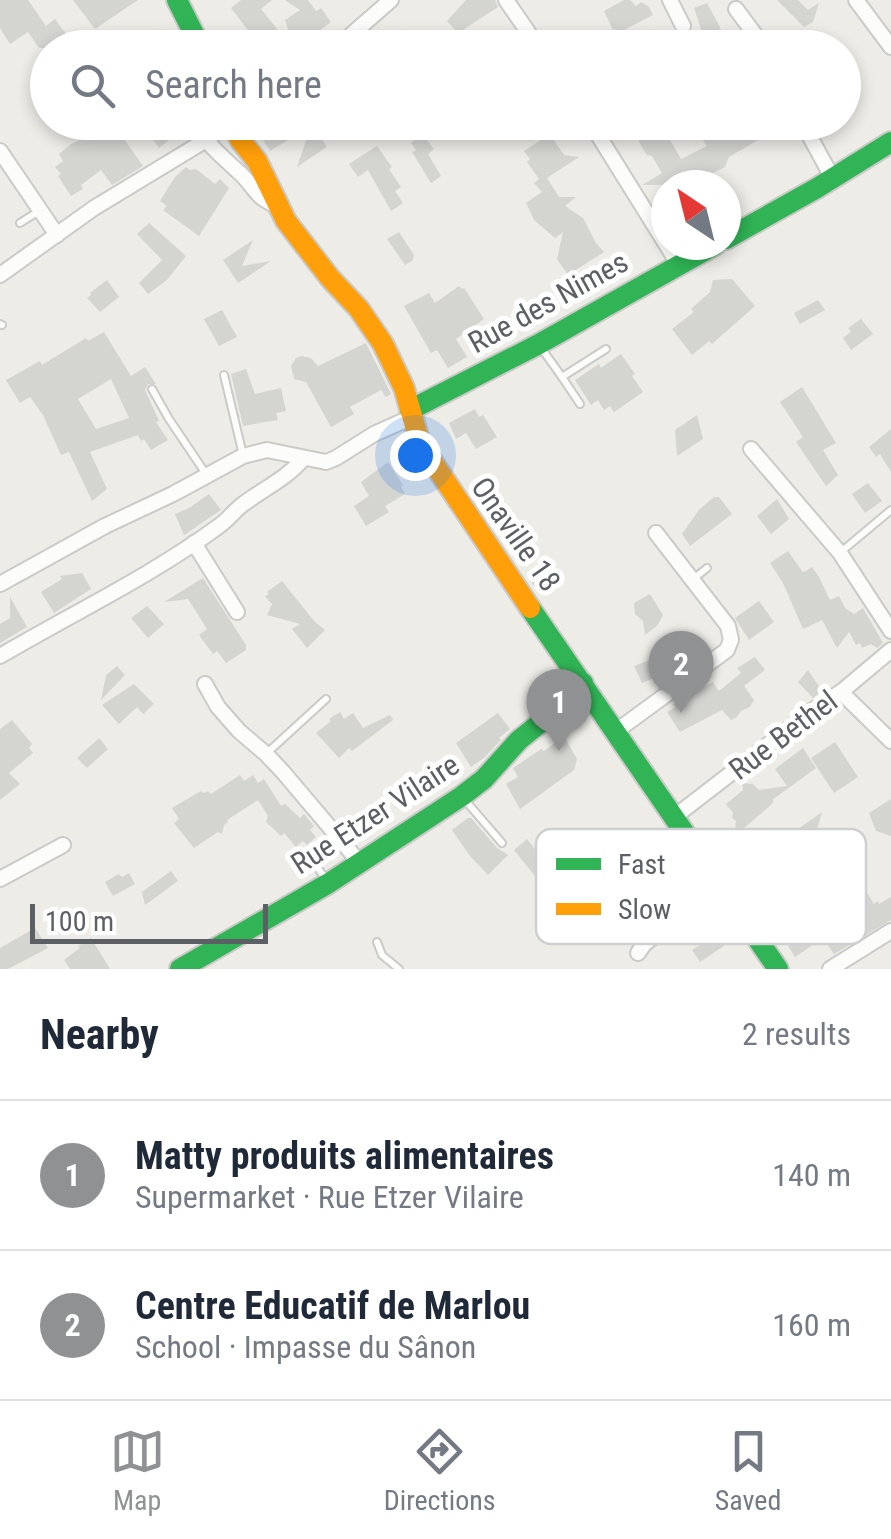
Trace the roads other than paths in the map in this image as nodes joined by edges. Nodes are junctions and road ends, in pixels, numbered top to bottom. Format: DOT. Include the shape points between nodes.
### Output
graph roads {
  1 [pos="176,0"];
  2 [pos="392,0"];
  3 [pos="506,0"];
  4 [pos="670,0"];
  5 [pos="856,0"];
  6 [pos="736,8"];
  7 [pos="682,26"];
  8 [pos="192,30"];
  9 [pos="357,30"];
  10 [pos="527,30"];
  11 [pos="752,30"];
  12 [pos="891,46"];
  13 [pos="206,140"];
  14 [pos="242,140"];
  15 [pos="601,140"];
  16 [pos="811,140"];
  17 [pos="891,142"];
  18 [pos="0,151"];
  19 [pos="832,179"];
  20 [pos="277,206"];
  21 [pos="40,210"];
  22 [pos="20,223"];
  23 [pos="741,231"];
  24 [pos="57,234"];
  25 [pos="688,260"];
  26 [pos="679,265"];
  27 [pos="0,275"];
  28 [pos="539,344"];
  29 [pos="606,349"];
  30 [pos="224,375"];
  31 [pos="562,377"];
  32 [pos="152,389"];
  33 [pos="580,404"];
  34 [pos="411,414"];
  35 [pos="752,449"];
  36 [pos="243,456"];
  37 [pos="303,459"];
  38 [pos="206,474"];
  39 [pos="891,510"];
  40 [pos="656,533"];
  41 [pos="194,543"];
  42 [pos="840,553"];
  43 [pos="707,568"];
  44 [pos="691,580"];
  45 [pos="0,584"];
  46 [pos="237,612"];
  47 [pos="891,631"];
  48 [pos="891,650"];
  49 [pos="0,656"];
  50 [pos="582,682"];
  51 [pos="205,684"];
  52 [pos="841,692"];
  53 [pos="326,699"];
  54 [pos="615,732"];
  55 [pos="891,740"];
  56 [pos="266,754"];
  57 [pos="462,796"];
  58 [pos="673,818"];
  59 [pos="681,829"];
  60 [pos="502,844"];
  61 [pos="63,845"];
  62 [pos="314,863"];
  63 [pos="360,863"];
  64 [pos="0,879"];
  65 [pos="329,882"];
  66 [pos="891,930"];
  67 [pos="377,942"];
  68 [pos="645,944"];
  69 [pos="760,944"];
  70 [pos="638,954"];
  71 [pos="180,969"];
  72 [pos="399,969"];
  73 [pos="778,969"];
  74 [pos="830,969"];
  1 -- 8 [label="street"];
  2 -- 9 [label="street"];
  3 -- 10 [label="street"];
  4 -- 7 [label="street"];
  5 -- 12 [label="street"];
  6 -- 11 [label="street"];
  13 -- 20 [label="street" via="259,198"];
  13 -- 24 [label="street"];
  14 -- 20 [label="street, Onaville 18"];
  15 -- 26 [label="street"];
  16 -- 19 [label="street"];
  17 -- 19 [label="street"];
  18 -- 21 [label="street"];
  19 -- 23 [label="street"];
  20 -- 34 [label="street, Onaville 18" via="383,344"];
  21 -- 22 [label="lane"];
  21 -- 24 [label="street"];
  24 -- 27 [label="street"];
  25 -- 26 [label="street, Rue des Nimes"];
  26 -- 28 [label="street, Rue des Nimes"];
  28 -- 31 [label="lane"];
  28 -- 34 [label="street, Rue des Nimes"];
  29 -- 31 [label="lane"];
  30 -- 36 [label="lane"];
  31 -- 33 [label="lane"];
  32 -- 38 [label="lane"];
  34 -- 37 [label="street" via="336,458"];
  34 -- 50 [label="street, Onaville 18" via="436,470"];
  35 -- 42 [label="street"];
  36 -- 37 [label="street" via="267,450"];
  36 -- 38 [label="street"];
  37 -- 41 [label="street"];
  38 -- 45 [label="street"];
  39 -- 42 [label="lane"];
  40 -- 44 [label="street"];
  41 -- 46 [label="street"];
  41 -- 49 [label="street"];
  42 -- 47 [label="street"];
  43 -- 44 [label="lane"];
  44 -- 54 [label="street" via="728,626 728,650"];
  48 -- 52 [label="street, Rue Bethel"];
  50 -- 54 [label="street, Onaville 18"];
  50 -- 57 [label="street, Rue Etzer Vilaire"];
  51 -- 56 [label="street" via="239,732"];
  52 -- 55 [label="street"];
  52 -- 58 [label="street, Rue Bethel"];
  53 -- 56 [label="lane"];
  54 -- 58 [label="street, Onaville 18"];
  56 -- 63 [label="street"];
  57 -- 60 [label="lane"];
  57 -- 63 [label="street, Rue Etzer Vilaire"];
  58 -- 59 [label="street, Onaville 18"];
  61 -- 64 [label="street"];
  62 -- 65 [label="lane"];
  63 -- 65 [label="street, Rue Etzer Vilaire"];
  65 -- 71 [label="street, Rue Etzer Vilaire"];
  66 -- 74 [label="street"];
  67 -- 72 [label="lane"];
  68 -- 70 [label="street"];
  69 -- 73 [label="street, Onaville 18"];
}
